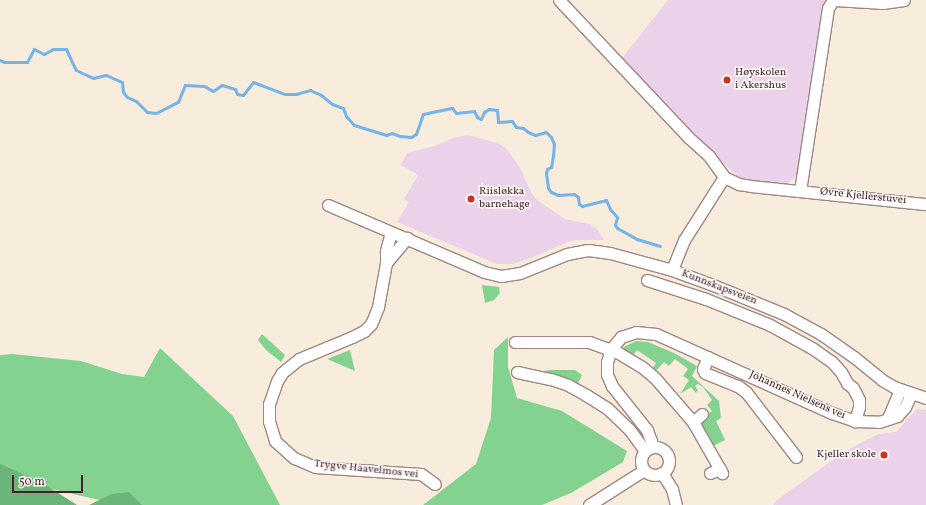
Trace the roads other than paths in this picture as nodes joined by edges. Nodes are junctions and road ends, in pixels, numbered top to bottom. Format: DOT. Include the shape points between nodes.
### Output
graph roads {
  1 [pos="559,0"];
  2 [pos="834,0"];
  3 [pos="904,0"];
  4 [pos="724,177"];
  5 [pos="800,191"];
  6 [pos="926,204"];
  7 [pos="328,205"];
  8 [pos="391,232"];
  9 [pos="407,238"];
  10 [pos="386,263"];
  11 [pos="672,270"];
  12 [pos="647,280"];
  13 [pos="514,342"];
  14 [pos="611,349"];
  15 [pos="708,357"];
  16 [pos="517,372"];
  17 [pos="900,390"];
  18 [pos="911,394"];
  19 [pos="926,398"];
  20 [pos="702,414"];
  21 [pos="888,418"];
  22 [pos="855,421"];
  23 [pos="693,422"];
  24 [pos="648,449"];
  25 [pos="796,457"];
  26 [pos="644,470"];
  27 [pos="662,473"];
  28 [pos="710,473"];
  29 [pos="435,484"];
  30 [pos="589,505"];
  31 [pos="676,505"];
  1 -- 4 [label="street" via="709,156"];
  2 -- 3 [label="street" via="883,3"];
  2 -- 5 [label="street" via="828,8"];
  4 -- 5 [label="street" via="739,184"];
  4 -- 11 [label="street, Kunnskapsveien" via="684,240"];
  5 -- 6 [label="street, Øvre Kjellerstuvei"];
  7 -- 8 [label="street"];
  8 -- 9 [label="street"];
  8 -- 10 [label="street, Trygve Haavelmos vei"];
  9 -- 10 [label="street, Trygve Haavelmos vei"];
  9 -- 11 [label="street" via="484,272 501,276 520,273 567,254 588,250 610,253"];
  10 -- 29 [label="street, Trygve Haavelmos vei" via="378,307 371,324 352,337 299,359 282,372 270,398 269,421 275,441 294,458 316,467 421,474"];
  11 -- 17 [label="street, Kunnskapsveien" via="784,314 831,341 882,380"];
  12 -- 22 [label="street" via="770,324 812,348 832,362 853,388 859,400"];
  13 -- 14 [label="street" via="576,341"];
  14 -- 15 [label="street, Johannes Nielsens vei" via="621,338 642,332 656,334"];
  14 -- 23 [label="street" via="642,367 655,378"];
  14 -- 24 [label="street" via="606,367 610,381 647,430 652,441"];
  15 -- 22 [label="street, Johannes Nielsens vei"];
  15 -- 25 [label="street, Johannes Nielsens vei" via="703,369 705,373 738,386 746,392"];
  16 -- 24 [label="street" via="551,379 586,395 607,408"];
  17 -- 18 [label="street, Kunnskapsveien"];
  17 -- 21 [label="street"];
  18 -- 19 [label="street, Kunnskapsveien"];
  18 -- 21 [label="street, Johannes Nielsens vei" via="901,413"];
  20 -- 23 [label="street"];
  21 -- 22 [label="street, Johannes Nielsens vei" via="879,422"];
  23 -- 28 [label="street" via="721,471"];
  24 -- 26 [label="street" via="641,463"];
  24 -- 27 [label="street" via="661,448 667,455 669,464"];
  26 -- 27 [label="street" via="652,475"];
  26 -- 30 [label="street"];
  27 -- 31 [label="street" via="672,489"];
}
